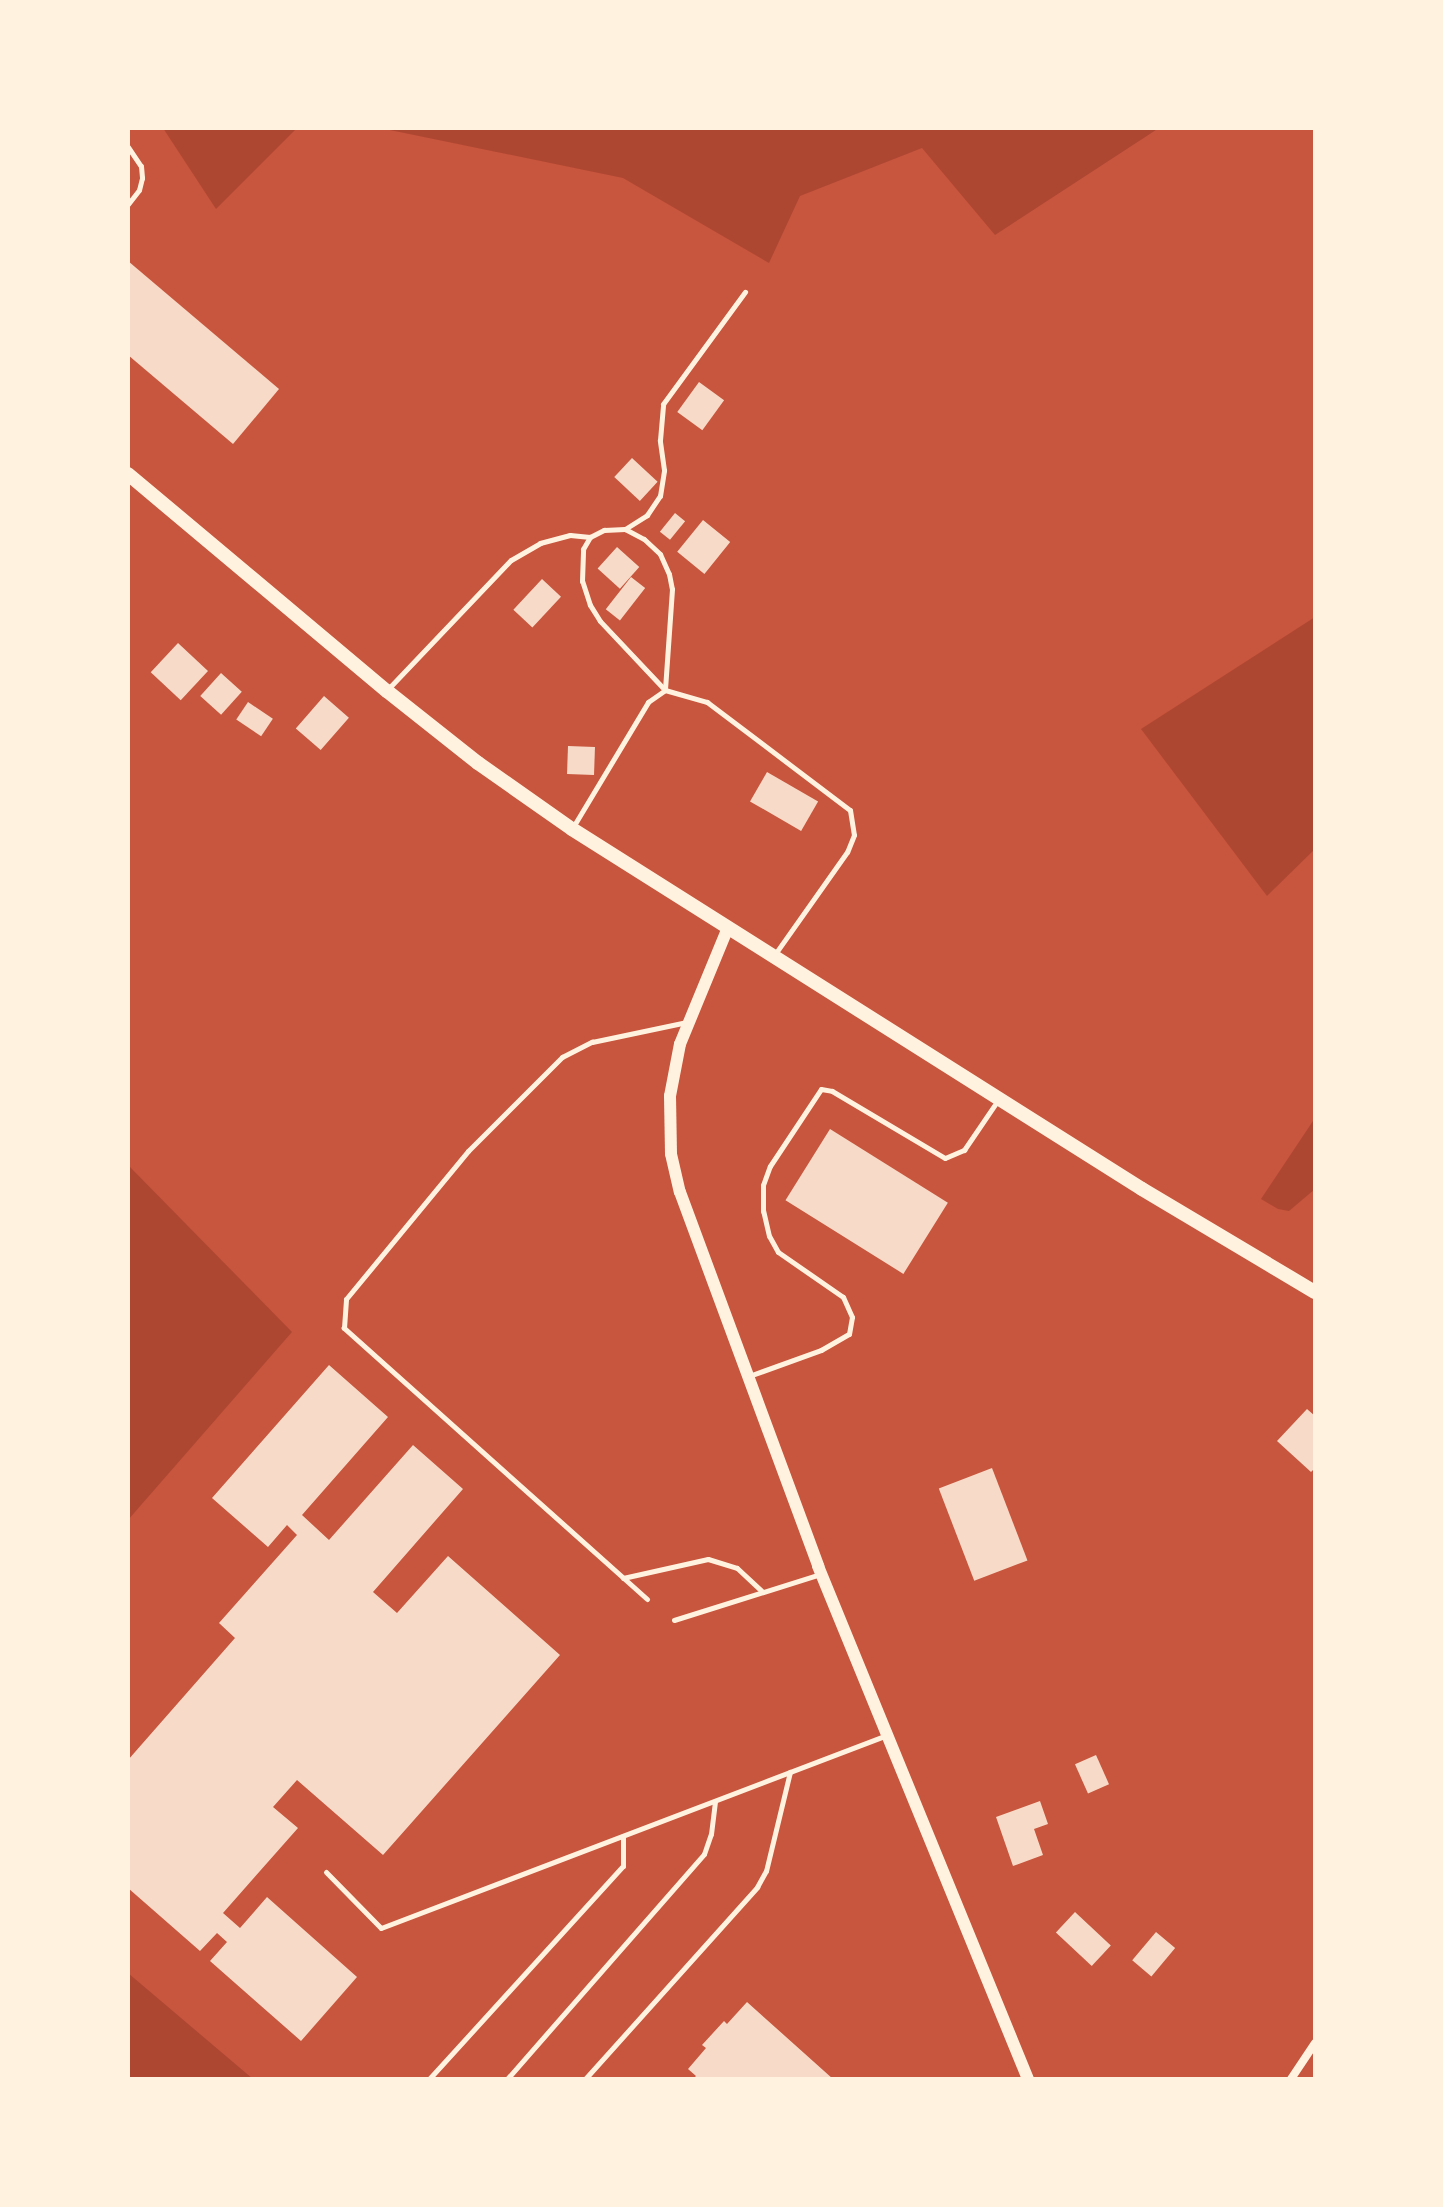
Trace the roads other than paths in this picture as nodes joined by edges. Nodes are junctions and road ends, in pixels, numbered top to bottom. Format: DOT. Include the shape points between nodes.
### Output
graph roads {
  1 [pos="128,147"];
  2 [pos="128,204"];
  3 [pos="745,292"];
  4 [pos="128,474"];
  5 [pos="625,529"];
  6 [pos="590,537"];
  7 [pos="665,690"];
  8 [pos="387,691"];
  9 [pos="572,829"];
  10 [pos="727,930"];
  11 [pos="772,958"];
  12 [pos="688,1022"];
  13 [pos="998,1100"];
  14 [pos="1315,1292"];
  15 [pos="748,1377"];
  16 [pos="821,1574"];
  17 [pos="623,1578"];
  18 [pos="763,1592"];
  19 [pos="647,1599"];
  20 [pos="674,1620"];
  21 [pos="888,1735"];
  22 [pos="790,1772"];
  23 [pos="715,1801"];
  24 [pos="623,1836"];
  25 [pos="326,1872"];
  26 [pos="1315,2043"];
  27 [pos="429,2079"];
  28 [pos="507,2079"];
  29 [pos="585,2079"];
  30 [pos="1028,2079"];
  31 [pos="1291,2079"];
  1 -- 2 [label="lane" via="141,166 142,178"];
  3 -- 5 [label="lane" via="663,404 660,496 647,515"];
  4 -- 8 [label="main road"];
  5 -- 6 [label="lane"];
  5 -- 7 [label="lane" via="660,554 669,574"];
  6 -- 7 [label="lane" via="582,566 590,605"];
  6 -- 8 [label="lane" via="570,535 540,543 511,560"];
  7 -- 9 [label="lane" via="648,702"];
  7 -- 11 [label="lane" via="707,702 850,810 854,835 847,852"];
  8 -- 9 [label="main road"];
  9 -- 10 [label="main road"];
  10 -- 11 [label="main road"];
  10 -- 12 [label="street"];
  11 -- 13 [label="main road"];
  12 -- 15 [label="street" via="670,1096 671,1154"];
  12 -- 17 [label="lane" via="592,1042 562,1057 468,1151 346,1299 344,1328"];
  13 -- 14 [label="main road"];
  13 -- 15 [label="lane" via="964,1150 945,1158 821,1089 770,1166 763,1211 778,1252 843,1297 852,1317 849,1334"];
  15 -- 16 [label="street"];
  16 -- 18 [label="lane"];
  16 -- 21 [label="street"];
  17 -- 18 [label="lane" via="708,1559 737,1568"];
  17 -- 19 [label="lane"];
  18 -- 20 [label="lane"];
  21 -- 22 [label="lane"];
  21 -- 30 [label="street"];
  22 -- 23 [label="lane"];
  22 -- 29 [label="lane" via="766,1871 757,1887"];
  23 -- 24 [label="lane"];
  23 -- 28 [label="lane" via="704,1854"];
  24 -- 25 [label="lane" via="381,1928"];
  24 -- 27 [label="lane" via="623,1866"];
  26 -- 31 [label="street"];
}
